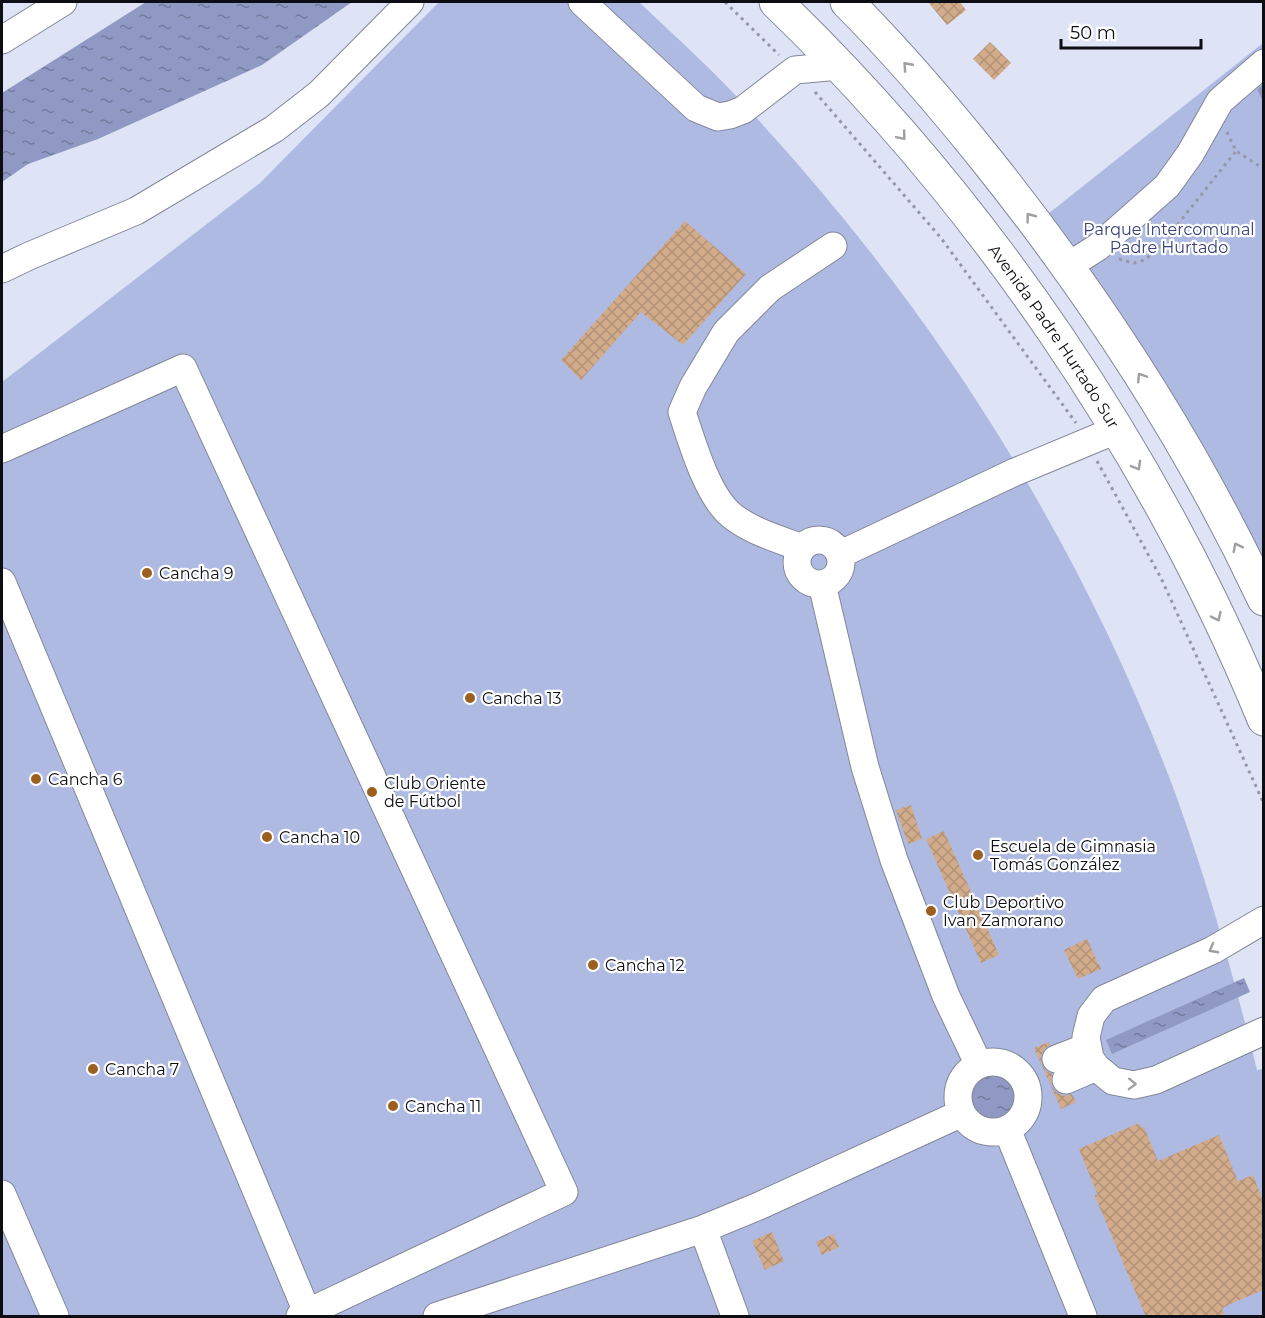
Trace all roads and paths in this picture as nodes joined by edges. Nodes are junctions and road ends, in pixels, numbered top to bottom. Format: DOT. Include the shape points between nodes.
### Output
graph roads {
  1 [pos="410,2"];
  2 [pos="582,2"];
  3 [pos="725,2"];
  4 [pos="776,2"];
  5 [pos="847,2"];
  6 [pos="59,3"];
  7 [pos="2,40"];
  8 [pos="1263,63"];
  9 [pos="839,66"];
  10 [pos="795,70"];
  11 [pos="1263,169"];
  12 [pos="833,246"];
  13 [pos="1098,247"];
  14 [pos="1063,260"];
  15 [pos="2,269"];
  16 [pos="1101,436"];
  17 [pos="2,449"];
  18 [pos="802,548"];
  19 [pos="841,554"];
  20 [pos="2,582"];
  21 [pos="822,584"];
  22 [pos="1263,599"];
  23 [pos="1263,719"];
  24 [pos="1263,804"];
  25 [pos="1263,920"];
  26 [pos="1263,1031"];
  27 [pos="1091,1057"];
  28 [pos="979,1065"];
  29 [pos="1043,1076"];
  30 [pos="962,1113"];
  31 [pos="1006,1129"];
  32 [pos="2,1194"];
  33 [pos="703,1229"];
  34 [pos="304,1314"];
  35 [pos="55,1317"];
  36 [pos="437,1317"];
  37 [pos="735,1317"];
  38 [pos="1083,1317"];
  1 -- 15 [label="street" via="318,94 274,129 136,212"];
  2 -- 10 [label="street" via="696,108 718,117 743,110"];
  3 -- 10 [label="path"];
  4 -- 9 [label="main road, Avenida Padre Hurtado Sur"];
  14 -- 5 [label="main road, one-way" via="962,129"];
  6 -- 7 [label="street"];
  8 -- 13 [label="street" via="1220,101 1167,186"];
  9 -- 10 [label="street"];
  9 -- 16 [label="main road, Avenida Padre Hurtado Sur, one-way" via="940,181 1032,302"];
  10 -- 16 [label="path" via="941,238 1073,417"];
  11 -- 13 [label="path" via="1236,152 1145,260 1123,262"];
  12 -- 18 [label="street" via="770,288 726,332 682,412 697,458 720,505 743,523"];
  13 -- 14 [label="street" via="1073,263"];
  22 -- 14 [label="main road, one-way" via="1154,397"];
  16 -- 19 [label="street"];
  16 -- 23 [label="main road, Avenida Padre Hurtado Sur, one-way" via="1192,565"];
  16 -- 24 [label="path"];
  17 -- 34 [label="street" via="183,368 564,1192"];
  18 -- 19 [label="street" via="820,539 833,544"];
  18 -- 21 [label="street" via="797,560 800,572 809,582"];
  19 -- 21 [label="street" via="838,573"];
  20 -- 34 [label="street"];
  21 -- 28 [label="street" via="865,767 894,860 946,996"];
  25 -- 27 [label="street, one-way" via="1213,950 1104,999 1087,1026"];
  27 -- 26 [label="street, one-way" via="1113,1081 1145,1084"];
  27 -- 29 [label="street"];
  28 -- 29 [label="street" via="1000,1063"];
  28 -- 30 [label="street" via="969,1071 959,1091"];
  29 -- 31 [label="street" via="1022,1116"];
  30 -- 31 [label="street" via="976,1128 996,1132"];
  30 -- 33 [label="street"];
  31 -- 38 [label="street"];
  32 -- 35 [label="street"];
  33 -- 36 [label="street"];
  33 -- 37 [label="street"];
}
